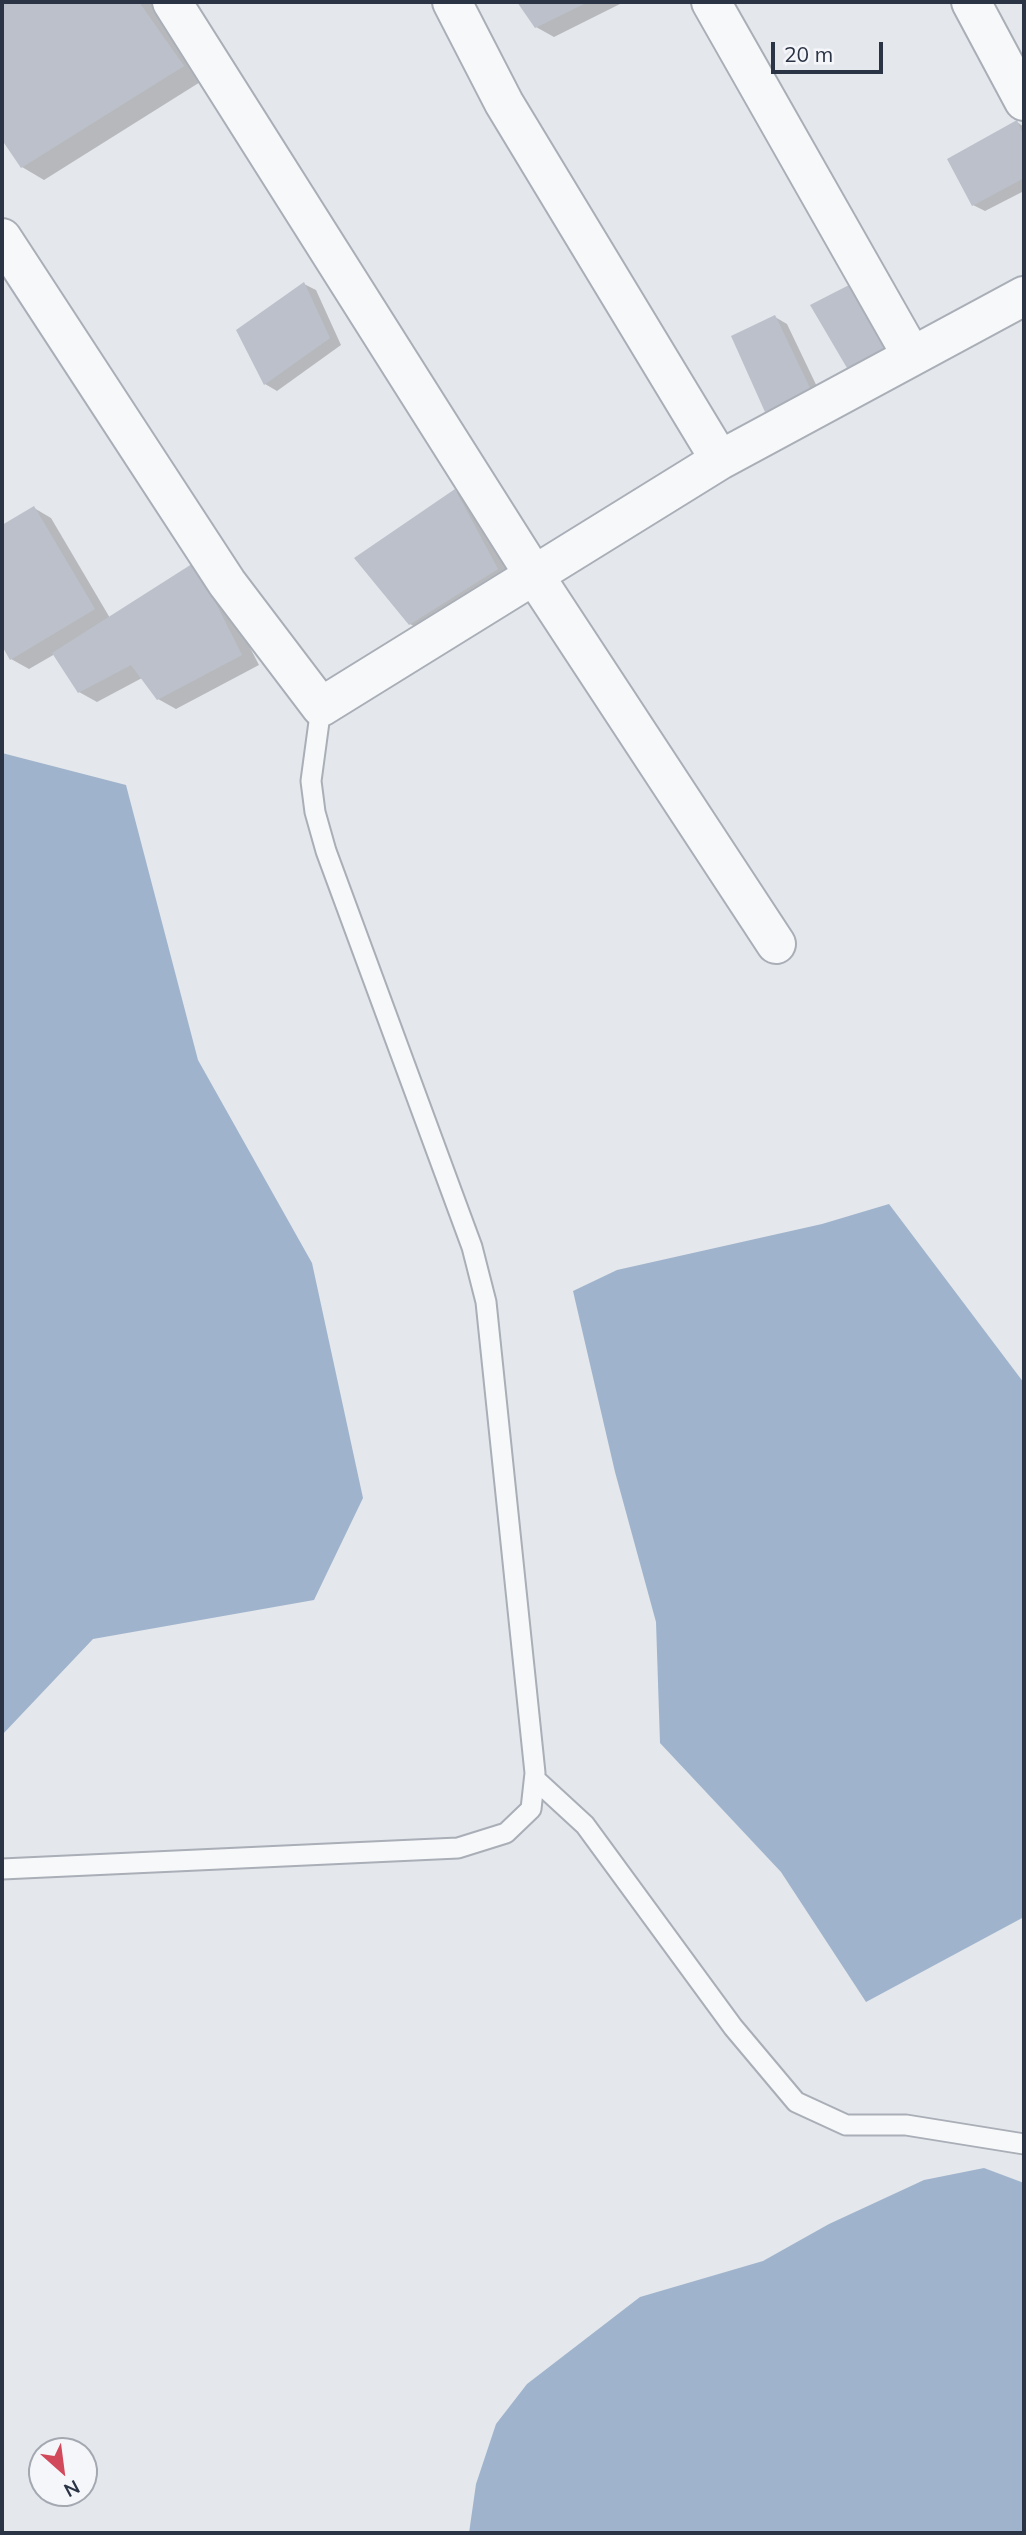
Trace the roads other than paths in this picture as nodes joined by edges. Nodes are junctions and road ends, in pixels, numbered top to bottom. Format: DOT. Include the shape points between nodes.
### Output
graph roads {
  1 [pos="172,2"];
  2 [pos="452,2"];
  3 [pos="711,2"];
  4 [pos="971,2"];
  5 [pos="1024,101"];
  6 [pos="2,237"];
  7 [pos="1024,296"];
  8 [pos="912,356"];
  9 [pos="720,460"];
  10 [pos="534,575"];
  11 [pos="321,707"];
  12 [pos="776,944"];
  13 [pos="535,1779"];
  14 [pos="2,1869"];
  15 [pos="1024,2144"];
  1 -- 10 [label="street"];
  2 -- 9 [label="street" via="504,103"];
  3 -- 8 [label="street"];
  4 -- 5 [label="street"];
  6 -- 11 [label="street" via="227,583"];
  7 -- 8 [label="street"];
  8 -- 9 [label="street"];
  9 -- 10 [label="street"];
  10 -- 11 [label="street"];
  10 -- 12 [label="street"];
  11 -- 13 [label="lane" via="312,781 315,812 472,1247 486,1302"];
  13 -- 14 [label="lane" via="531,1808 506,1833 458,1848"];
  13 -- 15 [label="lane" via="585,1825 733,2027 796,2102 846,2125 906,2126"];
}
